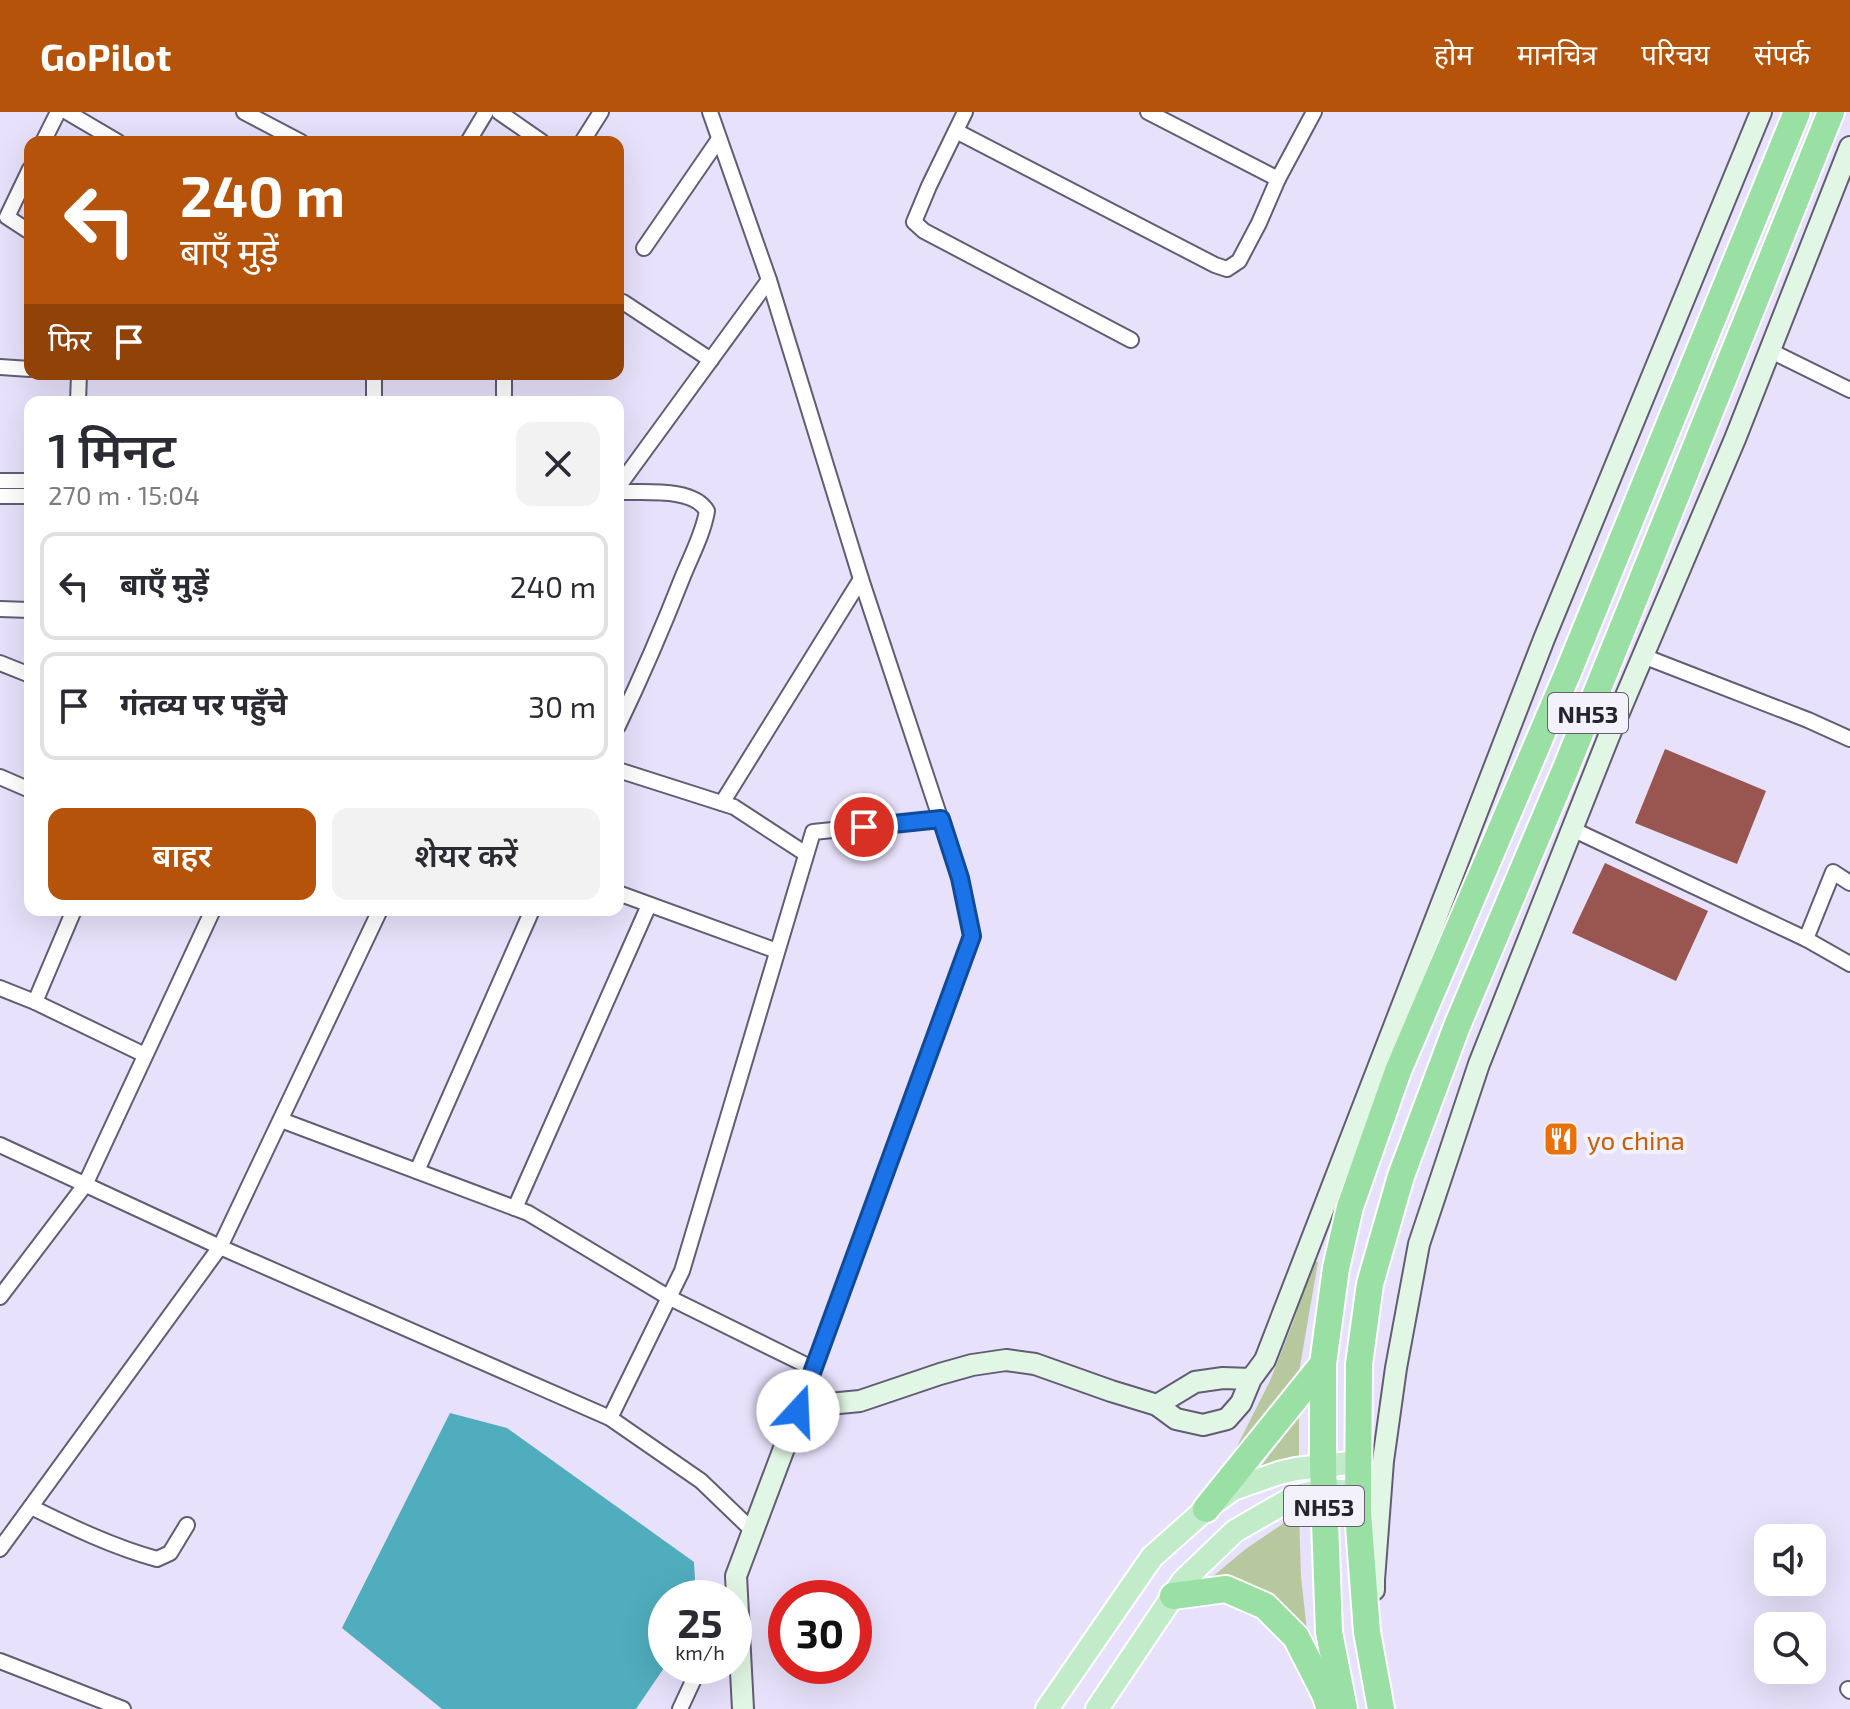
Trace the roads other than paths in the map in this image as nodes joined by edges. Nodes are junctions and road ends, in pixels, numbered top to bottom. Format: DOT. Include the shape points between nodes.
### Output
graph roads {
  1 [pos="58,112"];
  2 [pos="67,112"];
  3 [pos="244,112"];
  4 [pos="486,112"];
  5 [pos="499,112"];
  6 [pos="601,112"];
  7 [pos="710,112"];
  8 [pos="965,112"];
  9 [pos="1148,112"];
  10 [pos="1314,112"];
  11 [pos="1761,112"];
  12 [pos="1797,112"];
  13 [pos="1831,112"];
  14 [pos="956,131"];
  15 [pos="46,136"];
  16 [pos="108,136"];
  17 [pos="290,136"];
  18 [pos="472,136"];
  19 [pos="533,136"];
  20 [pos="586,136"];
  21 [pos="719,139"];
  22 [pos="1850,147"];
  23 [pos="1278,179"];
  24 [pos="24,180"];
  25 [pos="4,215"];
  26 [pos="24,228"];
  27 [pos="644,248"];
  28 [pos="769,280"];
  29 [pos="624,303"];
  30 [pos="1131,340"];
  31 [pos="1769,350"];
  32 [pos="711,360"];
  33 [pos="0,367"];
  34 [pos="24,369"];
  35 [pos="1850,390"];
  36 [pos="0,481"];
  37 [pos="24,481"];
  38 [pos="624,482"];
  39 [pos="624,490"];
  40 [pos="0,496"];
  41 [pos="24,496"];
  42 [pos="861,579"];
  43 [pos="0,609"];
  44 [pos="24,610"];
  45 [pos="1643,656"];
  46 [pos="0,663"];
  47 [pos="24,673"];
  48 [pos="624,713"];
  49 [pos="1850,739"];
  50 [pos="624,772"];
  51 [pos="0,777"];
  52 [pos="24,787"];
  53 [pos="722,803"];
  54 [pos="941,819"];
  55 [pos="1572,829"];
  56 [pos="806,854"];
  57 [pos="1850,883"];
  58 [pos="624,895"];
  59 [pos="649,905"];
  60 [pos="71,916"];
  61 [pos="210,916"];
  62 [pos="377,916"];
  63 [pos="529,916"];
  64 [pos="1806,939"];
  65 [pos="777,951"];
  66 [pos="1850,964"];
  67 [pos="0,988"];
  68 [pos="35,1002"];
  69 [pos="145,1055"];
  70 [pos="281,1120"];
  71 [pos="0,1145"];
  72 [pos="417,1171"];
  73 [pos="85,1185"];
  74 [pos="515,1208"];
  75 [pos="220,1247"];
  76 [pos="0,1297"];
  77 [pos="668,1297"];
  78 [pos="1323,1364"];
  79 [pos="814,1369"];
  80 [pos="1251,1379"];
  81 [pos="1157,1405"];
  82 [pos="798,1411"];
  83 [pos="610,1418"];
  84 [pos="1358,1462"];
  85 [pos="1323,1478"];
  86 [pos="1358,1492"];
  87 [pos="31,1507"];
  88 [pos="1206,1509"];
  89 [pos="187,1525"];
  90 [pos="754,1532"];
  91 [pos="0,1549"];
  92 [pos="736,1576"];
  93 [pos="734,1580"];
  94 [pos="1173,1596"];
  95 [pos="0,1661"];
  96 [pos="692,1684"];
  97 [pos="123,1709"];
  98 [pos="680,1709"];
  99 [pos="743,1709"];
  100 [pos="1047,1709"];
  101 [pos="1097,1709"];
  102 [pos="1330,1709"];
  103 [pos="1344,1709"];
  104 [pos="1383,1709"];
  1 -- 15 [label="street"];
  2 -- 16 [label="street"];
  3 -- 17 [label="street"];
  4 -- 18 [label="street"];
  5 -- 19 [label="street"];
  6 -- 20 [label="street"];
  7 -- 21 [label="street"];
  8 -- 14 [label="street"];
  9 -- 23 [label="street"];
  10 -- 23 [label="street"];
  11 -- 80 [label="street" via="1544,639 1265,1360"];
  12 -- 78 [label="highway, NH53" via="1398,1071 1350,1207"];
  13 -- 84 [label="highway, NH53" via="1457,1026 1401,1176 1370,1284 1359,1364"];
  14 -- 23 [label="street" via="1227,269 1239,261"];
  14 -- 30 [label="street" via="914,222"];
  21 -- 27 [label="street"];
  21 -- 28 [label="street"];
  22 -- 31 [label="street"];
  24 -- 25 [label="street"];
  25 -- 26 [label="street"];
  28 -- 32 [label="street"];
  28 -- 42 [label="street"];
  29 -- 32 [label="street"];
  31 -- 35 [label="street"];
  31 -- 45 [label="street"];
  32 -- 38 [label="street"];
  33 -- 34 [label="street"];
  36 -- 37 [label="street"];
  39 -- 48 [label="street" via="684,494 707,511 705,527"];
  40 -- 41 [label="street"];
  42 -- 53 [label="street"];
  42 -- 54 [label="street"];
  43 -- 44 [label="street"];
  45 -- 49 [label="street"];
  45 -- 55 [label="street"];
  46 -- 47 [label="street"];
  50 -- 53 [label="street"];
  51 -- 52 [label="street"];
  53 -- 56 [label="street"];
  54 -- 56 [label="street" via="813,832"];
  54 -- 79 [label="street" via="972,936"];
  55 -- 64 [label="street"];
  55 -- 104 [label="street" via="1479,1064 1419,1244 1385,1445 1374,1580"];
  56 -- 65 [label="street"];
  57 -- 64 [label="street" via="1833,872"];
  58 -- 59 [label="street"];
  59 -- 65 [label="street"];
  59 -- 74 [label="street"];
  60 -- 68 [label="street"];
  61 -- 69 [label="street"];
  62 -- 70 [label="street"];
  63 -- 72 [label="street"];
  64 -- 66 [label="street"];
  65 -- 77 [label="street" via="682,1271"];
  67 -- 68 [label="street"];
  68 -- 69 [label="street"];
  69 -- 73 [label="street"];
  70 -- 72 [label="street"];
  70 -- 75 [label="street"];
  71 -- 73 [label="street"];
  72 -- 74 [label="street"];
  73 -- 75 [label="street"];
  73 -- 76 [label="street"];
  74 -- 77 [label="street"];
  75 -- 83 [label="street"];
  75 -- 87 [label="street"];
  77 -- 79 [label="street"];
  77 -- 83 [label="street"];
  78 -- 85 [label="highway, NH53"];
  78 -- 88 [label="highway"];
  79 -- 82 [label="street"];
  80 -- 81 [label="street" via="1195,1382"];
  80 -- 81 [label="street" via="1227,1419 1203,1425 1176,1419"];
  81 -- 82 [label="street" via="1035,1364 1006,1360 972,1365 860,1401"];
  82 -- 90 [label="street"];
  83 -- 90 [label="street" via="701,1481"];
  84 -- 85 [label="main road"];
  84 -- 86 [label="highway, NH53"];
  85 -- 86 [label="main road"];
  85 -- 88 [label="main road" via="1279,1473 1233,1489"];
  85 -- 94 [label="main road" via="1235,1531"];
  85 -- 103 [label="highway, NH53" via="1329,1632"];
  86 -- 104 [label="highway, NH53" via="1367,1632"];
  87 -- 89 [label="street" via="157,1559 170,1553"];
  87 -- 91 [label="street"];
  88 -- 100 [label="main road" via="1152,1557"];
  90 -- 92 [label="street"];
  92 -- 93 [label="street"];
  92 -- 99 [label="street"];
  94 -- 101 [label="main road"];
  94 -- 102 [label="highway" via="1226,1589 1265,1606 1296,1637"];
  95 -- 97 [label="street"];
  96 -- 98 [label="street"];
}
